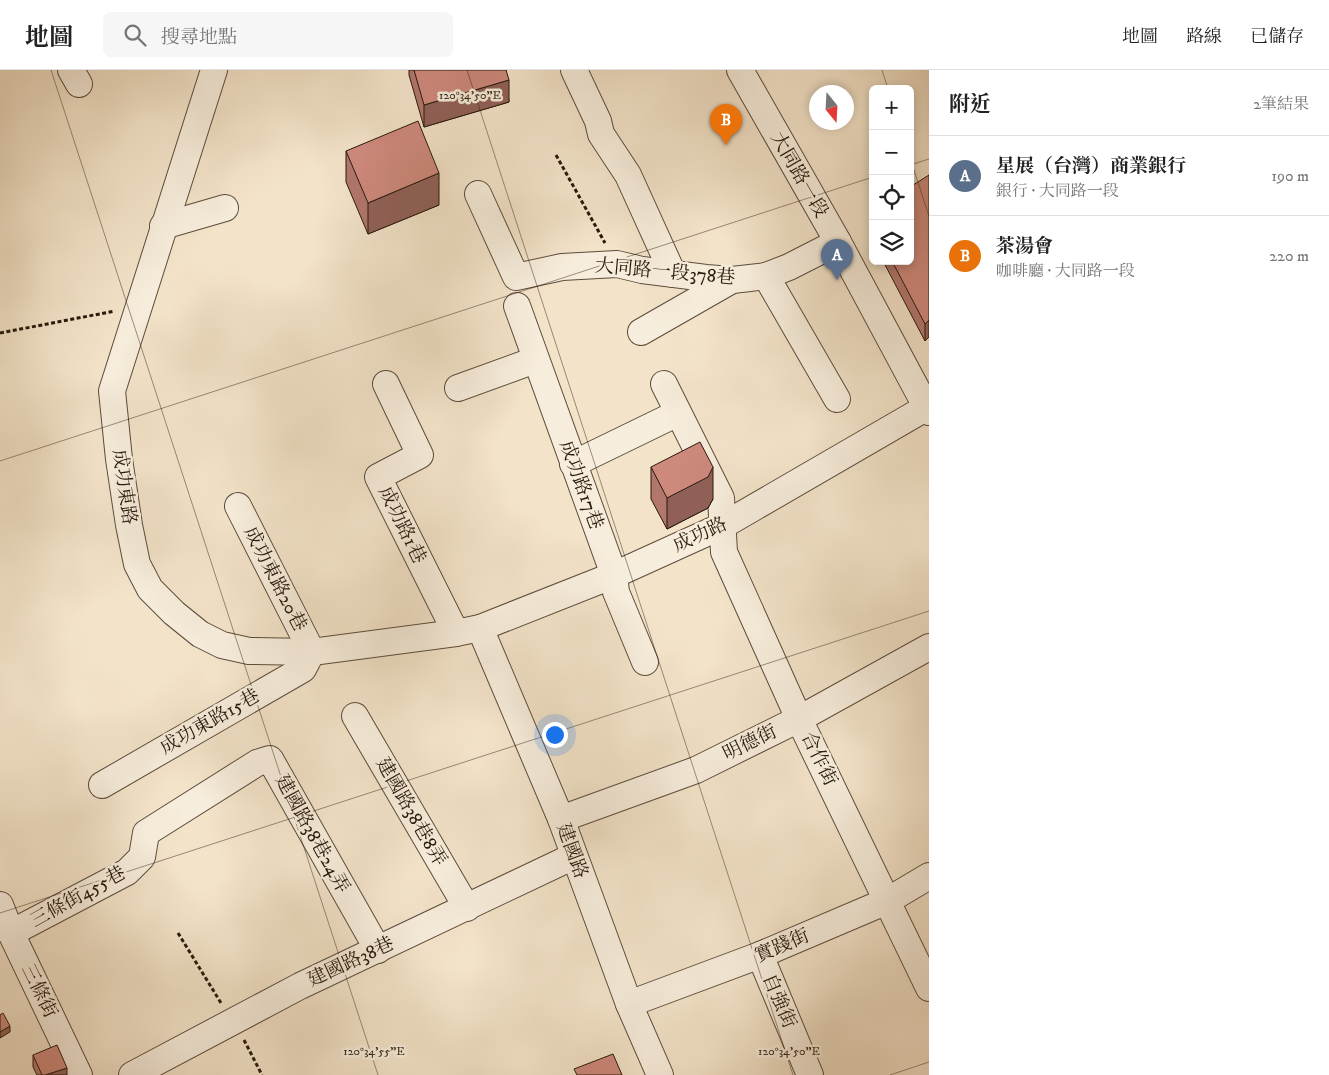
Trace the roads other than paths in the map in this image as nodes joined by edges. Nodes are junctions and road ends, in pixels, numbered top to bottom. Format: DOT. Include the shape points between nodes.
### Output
graph roads {
  1 [pos="214,70"];
  2 [pos="574,70"];
  3 [pos="740,70"];
  4 [pos="478,194"];
  5 [pos="225,208"];
  6 [pos="163,226"];
  7 [pos="838,242"];
  8 [pos="673,274"];
  9 [pos="766,276"];
  10 [pos="732,280"];
  11 [pos="517,306"];
  12 [pos="641,332"];
  13 [pos="535,360"];
  14 [pos="386,384"];
  15 [pos="664,384"];
  16 [pos="458,388"];
  17 [pos="837,399"];
  18 [pos="928,408"];
  19 [pos="678,413"];
  20 [pos="573,464"];
  21 [pos="238,506"];
  22 [pos="722,526"];
  23 [pos="614,575"];
  24 [pos="468,631"];
  25 [pos="929,647"];
  26 [pos="312,652"];
  27 [pos="645,662"];
  28 [pos="355,716"];
  29 [pos="800,719"];
  30 [pos="102,785"];
  31 [pos="561,819"];
  32 [pos="574,856"];
  33 [pos="142,857"];
  34 [pos="929,876"];
  35 [pos="887,901"];
  36 [pos="0,905"];
  37 [pos="467,908"];
  38 [pos="11,933"];
  39 [pos="378,950"];
  40 [pos="760,955"];
  41 [pos="929,988"];
  42 [pos="629,1004"];
  43 [pos="79,1075"];
  44 [pos="132,1075"];
  45 [pos="660,1075"];
  46 [pos="810,1075"];
  1 -- 6 [label="street, 成功東路"];
  2 -- 8 [label="street" via="601,134 628,175"];
  3 -- 7 [label="street, 大同路一段"];
  4 -- 8 [label="street, 大同路一段378巷" via="516,277 562,267 617,264"];
  5 -- 6 [label="street"];
  6 -- 26 [label="street, 成功東路" via="112,391 119,459 137,564 150,589 200,634 222,645 249,651"];
  7 -- 9 [label="street, 大同路一段378巷"];
  7 -- 18 [label="street, 大同路一段"];
  8 -- 10 [label="street, 大同路一段378巷"];
  9 -- 10 [label="street, 大同路一段378巷"];
  9 -- 17 [label="street"];
  10 -- 12 [label="street"];
  11 -- 13 [label="street, 成功路17巷"];
  13 -- 16 [label="street"];
  13 -- 20 [label="street, 成功路17巷"];
  14 -- 24 [label="street, 成功路1巷" via="420,455 378,477"];
  15 -- 19 [label="street, 合作街"];
  18 -- 22 [label="street, 成功路"];
  19 -- 20 [label="street"];
  19 -- 22 [label="street, 合作街" via="721,498"];
  20 -- 23 [label="street, 成功路17巷"];
  21 -- 26 [label="street, 成功東路20巷"];
  22 -- 23 [label="street, 成功路"];
  22 -- 29 [label="street, 合作街" via="724,552"];
  23 -- 24 [label="street, 成功路"];
  23 -- 27 [label="street, 成功路17巷" via="616,592"];
  24 -- 26 [label="street, 成功東路"];
  24 -- 31 [label="street, 建國路"];
  25 -- 29 [label="street, 明德街"];
  26 -- 30 [label="street, 成功東路15巷" via="302,669"];
  28 -- 37 [label="street, 建國路38巷8弄"];
  29 -- 31 [label="street, 明德街" via="696,770"];
  29 -- 35 [label="street, 合作街"];
  31 -- 32 [label="street, 建國路"];
  32 -- 37 [label="street, 建國路38巷"];
  32 -- 42 [label="street, 建國路"];
  33 -- 38 [label="street, 三條街455巷" via="127,872"];
  33 -- 39 [label="street, 建國路38巷24弄" via="146,833 270,759"];
  34 -- 35 [label="street, 實踐街"];
  35 -- 40 [label="street, 實踐街"];
  35 -- 41 [label="street, 合作街"];
  36 -- 38 [label="street, 三條街"];
  37 -- 39 [label="street, 建國路38巷"];
  38 -- 43 [label="street, 三條街"];
  39 -- 44 [label="street, 建國路38巷" via="300,986"];
  40 -- 42 [label="street, 實踐街"];
  40 -- 46 [label="street, 自強街"];
  42 -- 45 [label="street, 建國路"];
}
